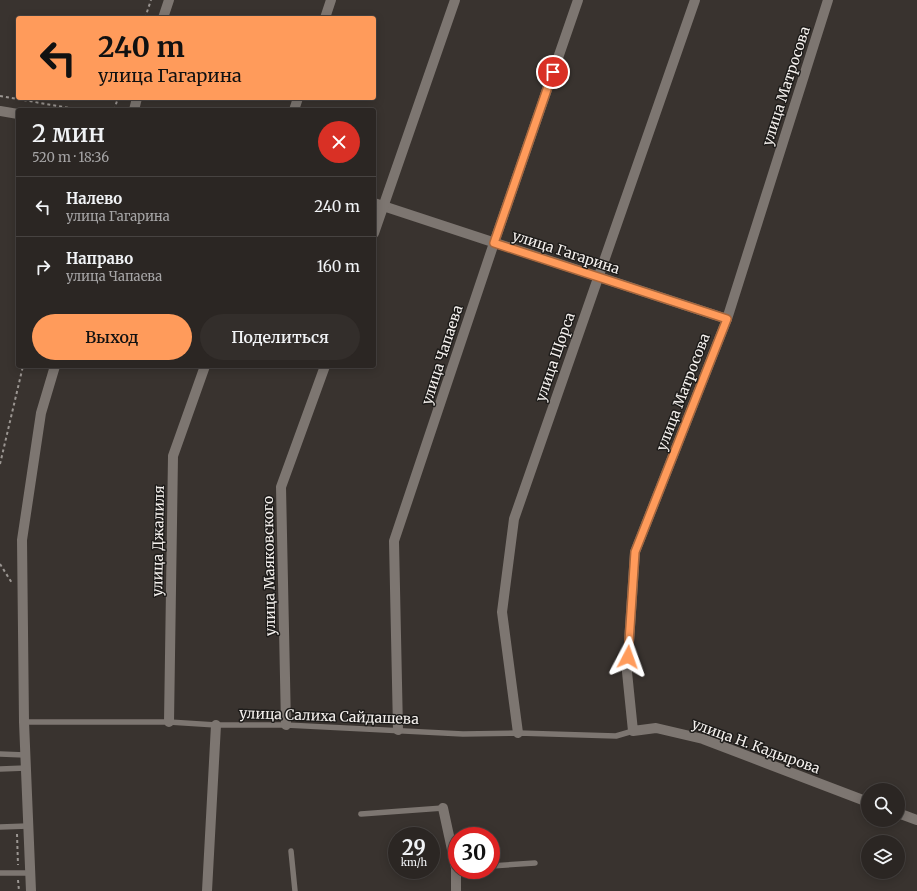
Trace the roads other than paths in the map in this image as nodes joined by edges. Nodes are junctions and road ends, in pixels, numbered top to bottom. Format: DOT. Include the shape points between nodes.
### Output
graph roads {
  1 [pos="169,0"];
  2 [pos="331,0"];
  3 [pos="455,0"];
  4 [pos="578,0"];
  5 [pos="695,0"];
  6 [pos="828,0"];
  7 [pos="164,16"];
  8 [pos="326,16"];
  9 [pos="0,111"];
  10 [pos="16,114"];
  11 [pos="379,205"];
  12 [pos="376,222"];
  13 [pos="494,243"];
  14 [pos="598,277"];
  15 [pos="727,319"];
  16 [pos="55,368"];
  17 [pos="204,368"];
  18 [pos="324,368"];
  19 [pos="24,722"];
  20 [pos="169,722"];
  21 [pos="286,724"];
  22 [pos="216,725"];
  23 [pos="398,730"];
  24 [pos="633,731"];
  25 [pos="518,733"];
  26 [pos="0,754"];
  27 [pos="25,755"];
  28 [pos="26,768"];
  29 [pos="0,769"];
  30 [pos="861,799"];
  31 [pos="443,808"];
  32 [pos="361,814"];
  33 [pos="905,816"];
  34 [pos="917,820"];
  35 [pos="28,826"];
  36 [pos="0,827"];
  37 [pos="448,829"];
  38 [pos="291,851"];
  39 [pos="535,863"];
  40 [pos="500,865"];
  41 [pos="30,873"];
  42 [pos="0,874"];
  43 [pos="457,879"];
  44 [pos="31,891"];
  45 [pos="207,891"];
  46 [pos="295,891"];
  47 [pos="456,891"];
  1 -- 7 [label="street"];
  2 -- 8 [label="street"];
  3 -- 11 [label="street"];
  4 -- 13 [label="street, улица Чапаева"];
  5 -- 14 [label="street, улица Щорса"];
  6 -- 15 [label="street, улица Матросова"];
  9 -- 10 [label="street"];
  11 -- 12 [label="street"];
  11 -- 13 [label="street, улица Гагарина"];
  13 -- 14 [label="street, улица Гагарина"];
  13 -- 23 [label="street, улица Чапаева" via="394,541"];
  14 -- 15 [label="street, улица Гагарина"];
  14 -- 25 [label="street, улица Щорса" via="514,519 502,612"];
  15 -- 24 [label="street, улица Матросова" via="635,552 627,672"];
  16 -- 19 [label="street" via="41,413 22,540"];
  17 -- 20 [label="street, улица Джалиля" via="173,456"];
  18 -- 21 [label="street, улица Маяковского" via="281,487"];
  19 -- 20 [label="lane, улица Салиха Сайдашева"];
  19 -- 27 [label="street"];
  20 -- 22 [label="lane, улица Салиха Сайдашева"];
  21 -- 22 [label="lane, улица Салиха Сайдашева"];
  21 -- 23 [label="lane, улица Салиха Сайдашева"];
  22 -- 45 [label="street"];
  23 -- 25 [label="lane, улица Салиха Сайдашева" via="463,734"];
  24 -- 25 [label="lane, улица Салиха Сайдашева" via="616,736"];
  24 -- 30 [label="street, улица Н. Кадырова" via="656,728 703,739"];
  26 -- 27 [label="lane"];
  27 -- 28 [label="street"];
  28 -- 29 [label="lane"];
  28 -- 35 [label="street"];
  31 -- 32 [label="lane"];
  31 -- 37 [label="street"];
  33 -- 34 [label="street"];
  35 -- 36 [label="lane"];
  35 -- 41 [label="street"];
  38 -- 46 [label="lane"];
  39 -- 40 [label="lane"];
  41 -- 42 [label="lane"];
  41 -- 44 [label="street"];
  43 -- 47 [label="street"];
}
